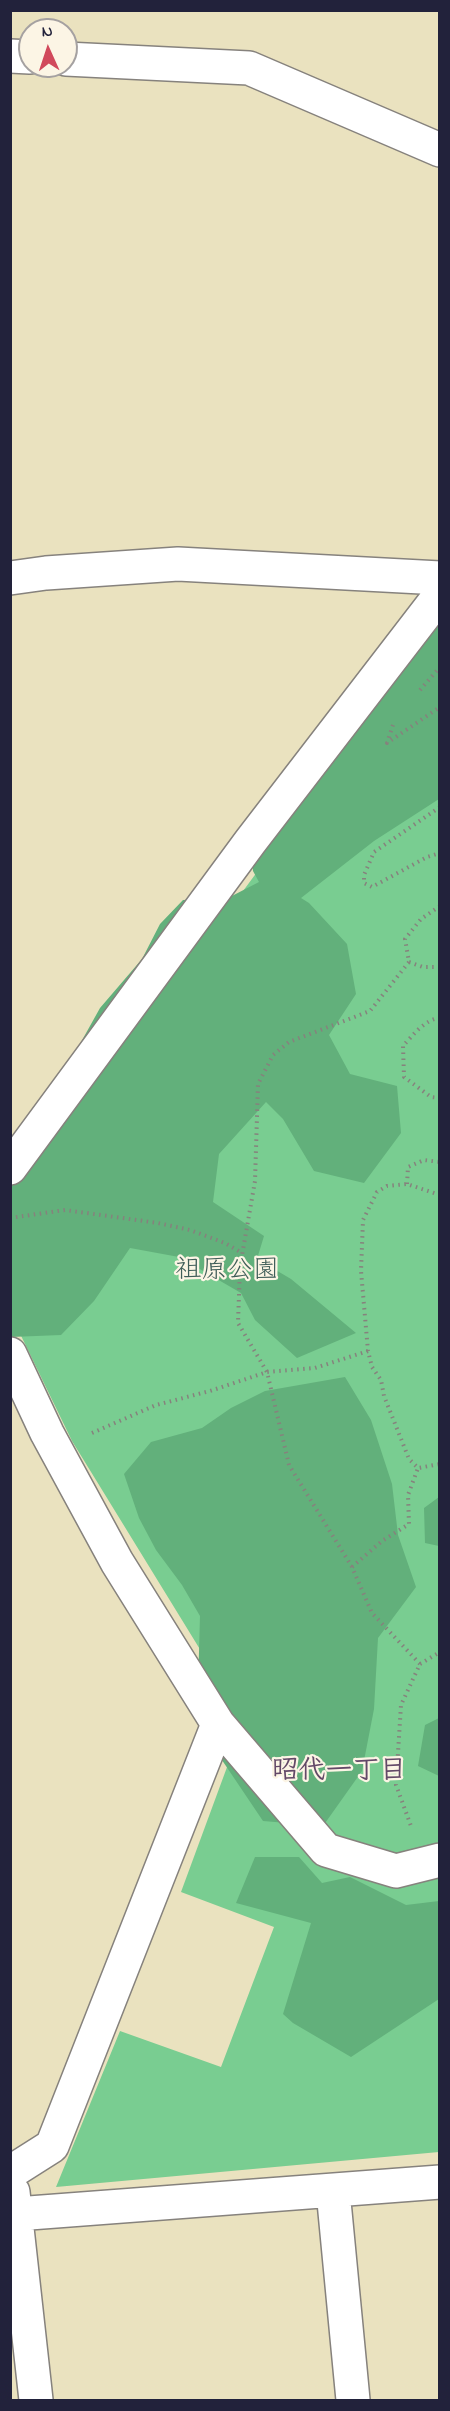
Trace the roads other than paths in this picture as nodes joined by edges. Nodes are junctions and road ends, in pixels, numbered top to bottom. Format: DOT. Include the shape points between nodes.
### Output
graph roads {
  1 [pos="78,60"];
  2 [pos="440,150"];
  3 [pos="10,578"];
  4 [pos="440,578"];
  5 [pos="440,595"];
  6 [pos="10,1168"];
  7 [pos="10,1354"];
  8 [pos="218,1724"];
  9 [pos="432,1862"];
  10 [pos="11,2171"];
  11 [pos="440,2182"];
  12 [pos="333,2191"];
  13 [pos="16,2214"];
  14 [pos="27,2390"];
  15 [pos="353,2400"];
  1 -- 2 [label="street" via="249,68"];
  3 -- 4 [label="street" via="178,564"];
  5 -- 6 [label="street" via="250,842"];
  7 -- 8 [label="street" via="47,1433 117,1562"];
  8 -- 9 [label="street" via="326,1850 396,1871"];
  8 -- 10 [label="street" via="52,2146"];
  10 -- 13 [label="street"];
  11 -- 12 [label="street"];
  12 -- 13 [label="street"];
  12 -- 15 [label="street"];
  13 -- 14 [label="street"];
}
